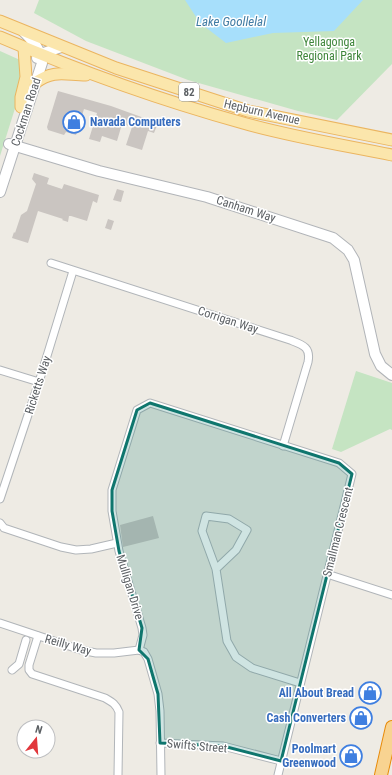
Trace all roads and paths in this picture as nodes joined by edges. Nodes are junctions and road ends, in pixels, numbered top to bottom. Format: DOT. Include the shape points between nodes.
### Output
graph roads {
  1 [pos="0,21"];
  2 [pos="23,31"];
  3 [pos="0,37"];
  4 [pos="61,47"];
  5 [pos="24,48"];
  6 [pos="41,54"];
  7 [pos="94,75"];
  8 [pos="35,83"];
  9 [pos="21,107"];
  10 [pos="392,140"];
  11 [pos="13,142"];
  12 [pos="392,155"];
  13 [pos="0,172"];
  14 [pos="0,192"];
  15 [pos="51,263"];
  16 [pos="74,271"];
  17 [pos="392,368"];
  18 [pos="0,370"];
  19 [pos="392,375"];
  20 [pos="39,382"];
  21 [pos="150,403"];
  22 [pos="283,446"];
  23 [pos="0,499"];
  24 [pos="0,523"];
  25 [pos="117,543"];
  26 [pos="216,569"];
  27 [pos="327,574"];
  28 [pos="392,595"];
  29 [pos="0,623"];
  30 [pos="38,636"];
  31 [pos="26,640"];
  32 [pos="139,650"];
  33 [pos="12,670"];
  34 [pos="300,683"];
  35 [pos="392,727"];
  36 [pos="160,743"];
  37 [pos="281,761"];
  38 [pos="118,775"];
  39 [pos="161,775"];
  40 [pos="278,775"];
  41 [pos="381,775"];
  1 -- 2 [label="main road, Hepburn Avenue / 82"];
  2 -- 4 [label="main road, Hepburn Avenue / 82"];
  2 -- 6 [label="main road" via="36,44"];
  3 -- 5 [label="main road, Hepburn Avenue / 82"];
  4 -- 6 [label="main road"];
  4 -- 10 [label="main road, Hepburn Avenue / 82" via="116,68 248,111"];
  5 -- 6 [label="main road, Hepburn Avenue / 82"];
  5 -- 9 [label="main road" via="26,77 20,97"];
  6 -- 7 [label="main road, Hepburn Avenue / 82"];
  6 -- 8 [label="main road, Cockman Road" via="42,63"];
  6 -- 9 [label="main road, Cockman Road" via="35,61"];
  7 -- 8 [label="main road" via="53,74 44,76"];
  7 -- 12 [label="main road, Hepburn Avenue / 82" via="244,123"];
  8 -- 11 [label="main road, Cockman Road"];
  9 -- 11 [label="main road, Cockman Road"];
  11 -- 13 [label="main road, Cockman Road"];
  11 -- 14 [label="main road, Cockman Road"];
  11 -- 17 [label="main road, Canham Way" via="207,191 335,232 351,244 361,262 380,349"];
  11 -- 19 [label="main road, Canham Way" via="100,171 207,197 333,238 348,250 354,260 375,354 384,369"];
  15 -- 16 [label="street, Corrigan Way"];
  16 -- 20 [label="street, Ricketts Way"];
  16 -- 22 [label="street, Corrigan Way" via="304,346 309,353 308,362"];
  18 -- 20 [label="street"];
  20 -- 23 [label="street, Ricketts Way"];
  21 -- 22 [label="street, Smallman Crescent"];
  21 -- 25 [label="street, Mulligan Drive" via="137,410 112,490"];
  22 -- 27 [label="street, Smallman Crescent" via="339,463 352,474"];
  24 -- 25 [label="street" via="4,528 76,550"];
  25 -- 32 [label="street, Mulligan Drive" via="142,628"];
  26 -- 26 [label="street" via="202,531 206,516 229,519 247,530 236,550"];
  26 -- 34 [label="street" via="227,641 236,658 252,668"];
  27 -- 28 [label="street"];
  27 -- 34 [label="street, Smallman Crescent"];
  29 -- 30 [label="street, Reilly Way"];
  30 -- 32 [label="street, Reilly Way" via="96,653 114,654"];
  30 -- 38 [label="street" via="29,665 32,674 105,698 118,707"];
  31 -- 33 [label="street" via="19,664"];
  32 -- 36 [label="street" via="144,652 148,659 158,694"];
  34 -- 37 [label="street, Smallman Crescent"];
  35 -- 41 [label="highway"];
  36 -- 37 [label="street, Swifts Street" via="223,746"];
  36 -- 39 [label="street"];
  37 -- 40 [label="street, Smallman Crescent"];
}
